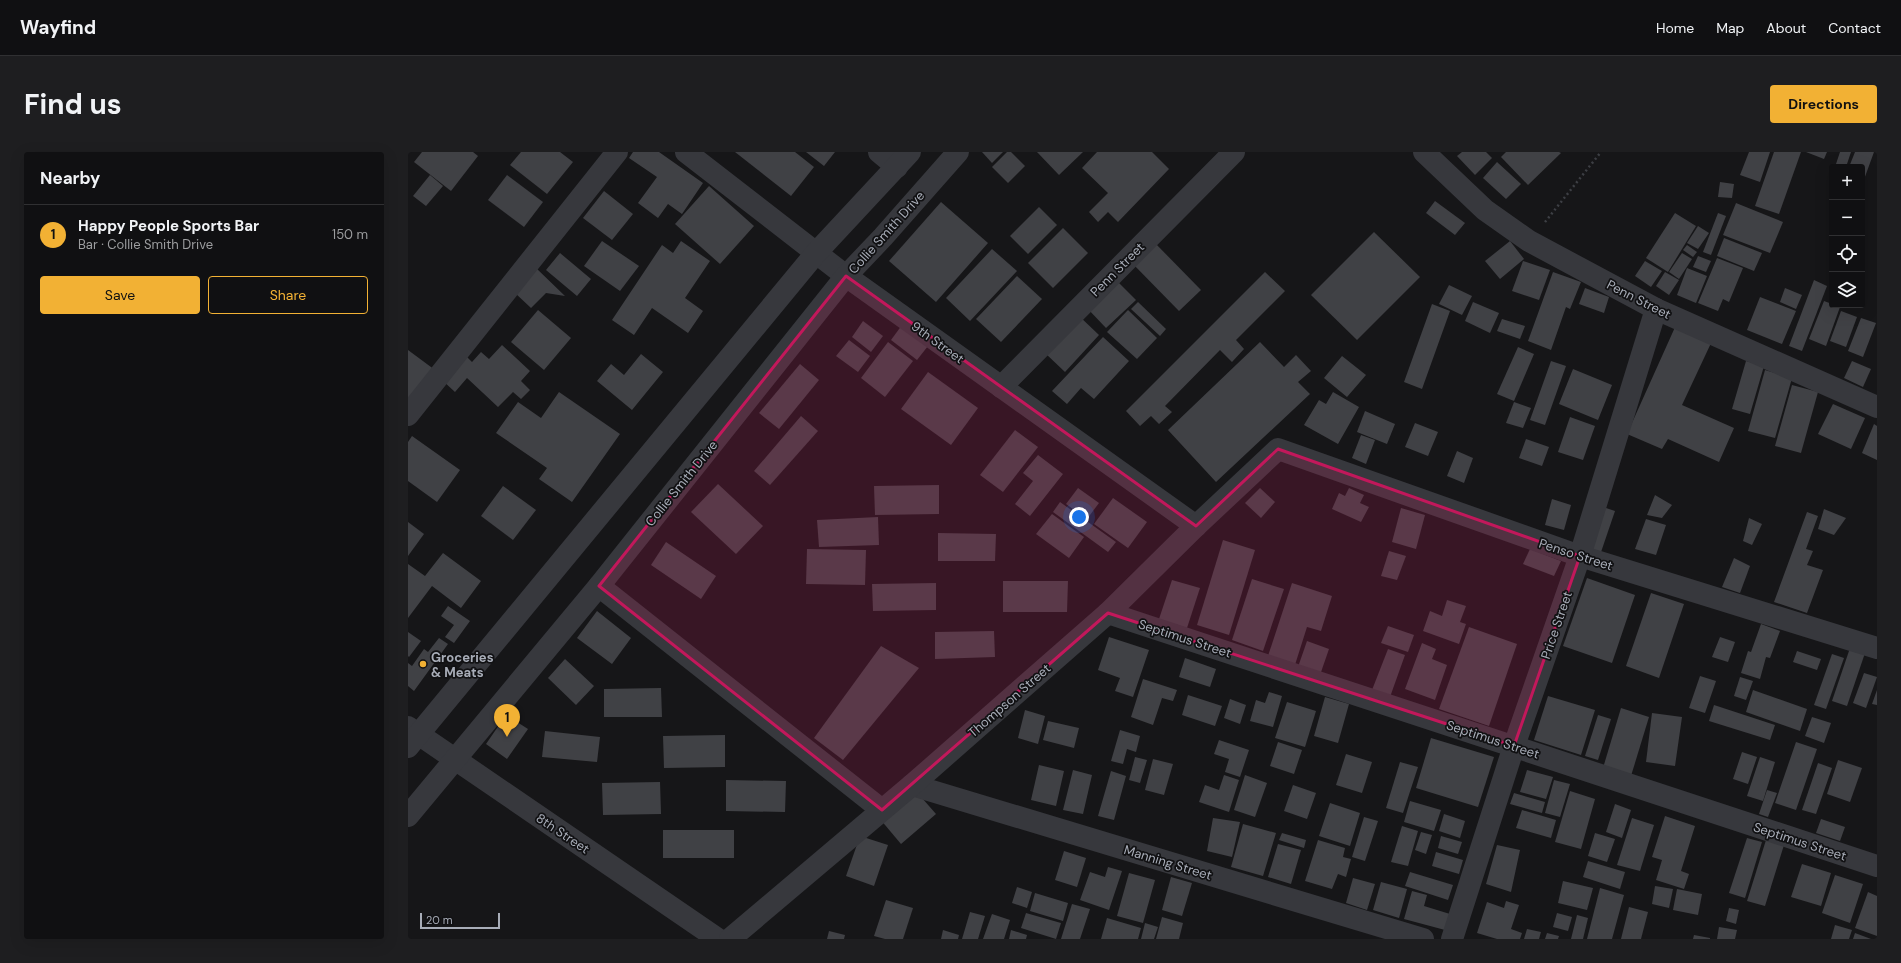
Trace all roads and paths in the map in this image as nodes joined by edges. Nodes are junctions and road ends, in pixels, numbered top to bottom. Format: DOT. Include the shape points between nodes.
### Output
graph roads {
  1 [pos="617,152"];
  2 [pos="686,152"];
  3 [pos="879,152"];
  4 [pos="958,152"];
  5 [pos="1234,152"];
  6 [pos="1424,152"];
  7 [pos="1601,152"];
  8 [pos="904,159"];
  9 [pos="1529,241"];
  10 [pos="816,253"];
  11 [pos="846,276"];
  12 [pos="1656,309"];
  13 [pos="1001,387"];
  14 [pos="1877,407"];
  15 [pos="408,415"];
  16 [pos="1278,449"];
  17 [pos="1196,526"];
  18 [pos="1580,556"];
  19 [pos="599,586"];
  20 [pos="1108,613"];
  21 [pos="1877,648"];
  22 [pos="411,736"];
  23 [pos="1514,746"];
  24 [pos="456,760"];
  25 [pos="912,785"];
  26 [pos="882,810"];
  27 [pos="408,816"];
  28 [pos="1877,866"];
  29 [pos="718,939"];
  30 [pos="730,939"];
  31 [pos="1423,939"];
  32 [pos="1452,939"];
  1 -- 15 [label="street"];
  2 -- 10 [label="street, 9th Street"];
  3 -- 8 [label="street"];
  4 -- 11 [label="street, Collie Smith Drive"];
  5 -- 13 [label="street, Penn Street"];
  6 -- 9 [label="street, Penn Street" via="1485,210"];
  7 -- 9 [label="path"];
  8 -- 10 [label="street"];
  9 -- 12 [label="street, Penn Street"];
  10 -- 11 [label="street, 9th Street"];
  10 -- 22 [label="street"];
  11 -- 13 [label="street, 9th Street"];
  11 -- 19 [label="street, Collie Smith Drive"];
  12 -- 14 [label="street, Penn Street"];
  12 -- 18 [label="street, Price Street"];
  13 -- 17 [label="street, 9th Street"];
  16 -- 17 [label="street, Thompson Street"];
  16 -- 18 [label="street, Penso Street"];
  17 -- 20 [label="street, Thompson Street"];
  18 -- 21 [label="street, Penso Street"];
  18 -- 23 [label="street, Price Street"];
  19 -- 24 [label="street, Collie Smith Drive"];
  19 -- 26 [label="street"];
  20 -- 23 [label="street, Septimus Street"];
  20 -- 25 [label="street, Thompson Street"];
  22 -- 24 [label="street, 8th Street"];
  23 -- 28 [label="street, Septimus Street"];
  23 -- 32 [label="street, Price Street"];
  24 -- 27 [label="street, Collie Smith Drive"];
  24 -- 29 [label="street, 8th Street"];
  25 -- 26 [label="street, Thompson Street"];
  25 -- 31 [label="street, Manning Street"];
  26 -- 30 [label="street, Thompson Street"];
}
